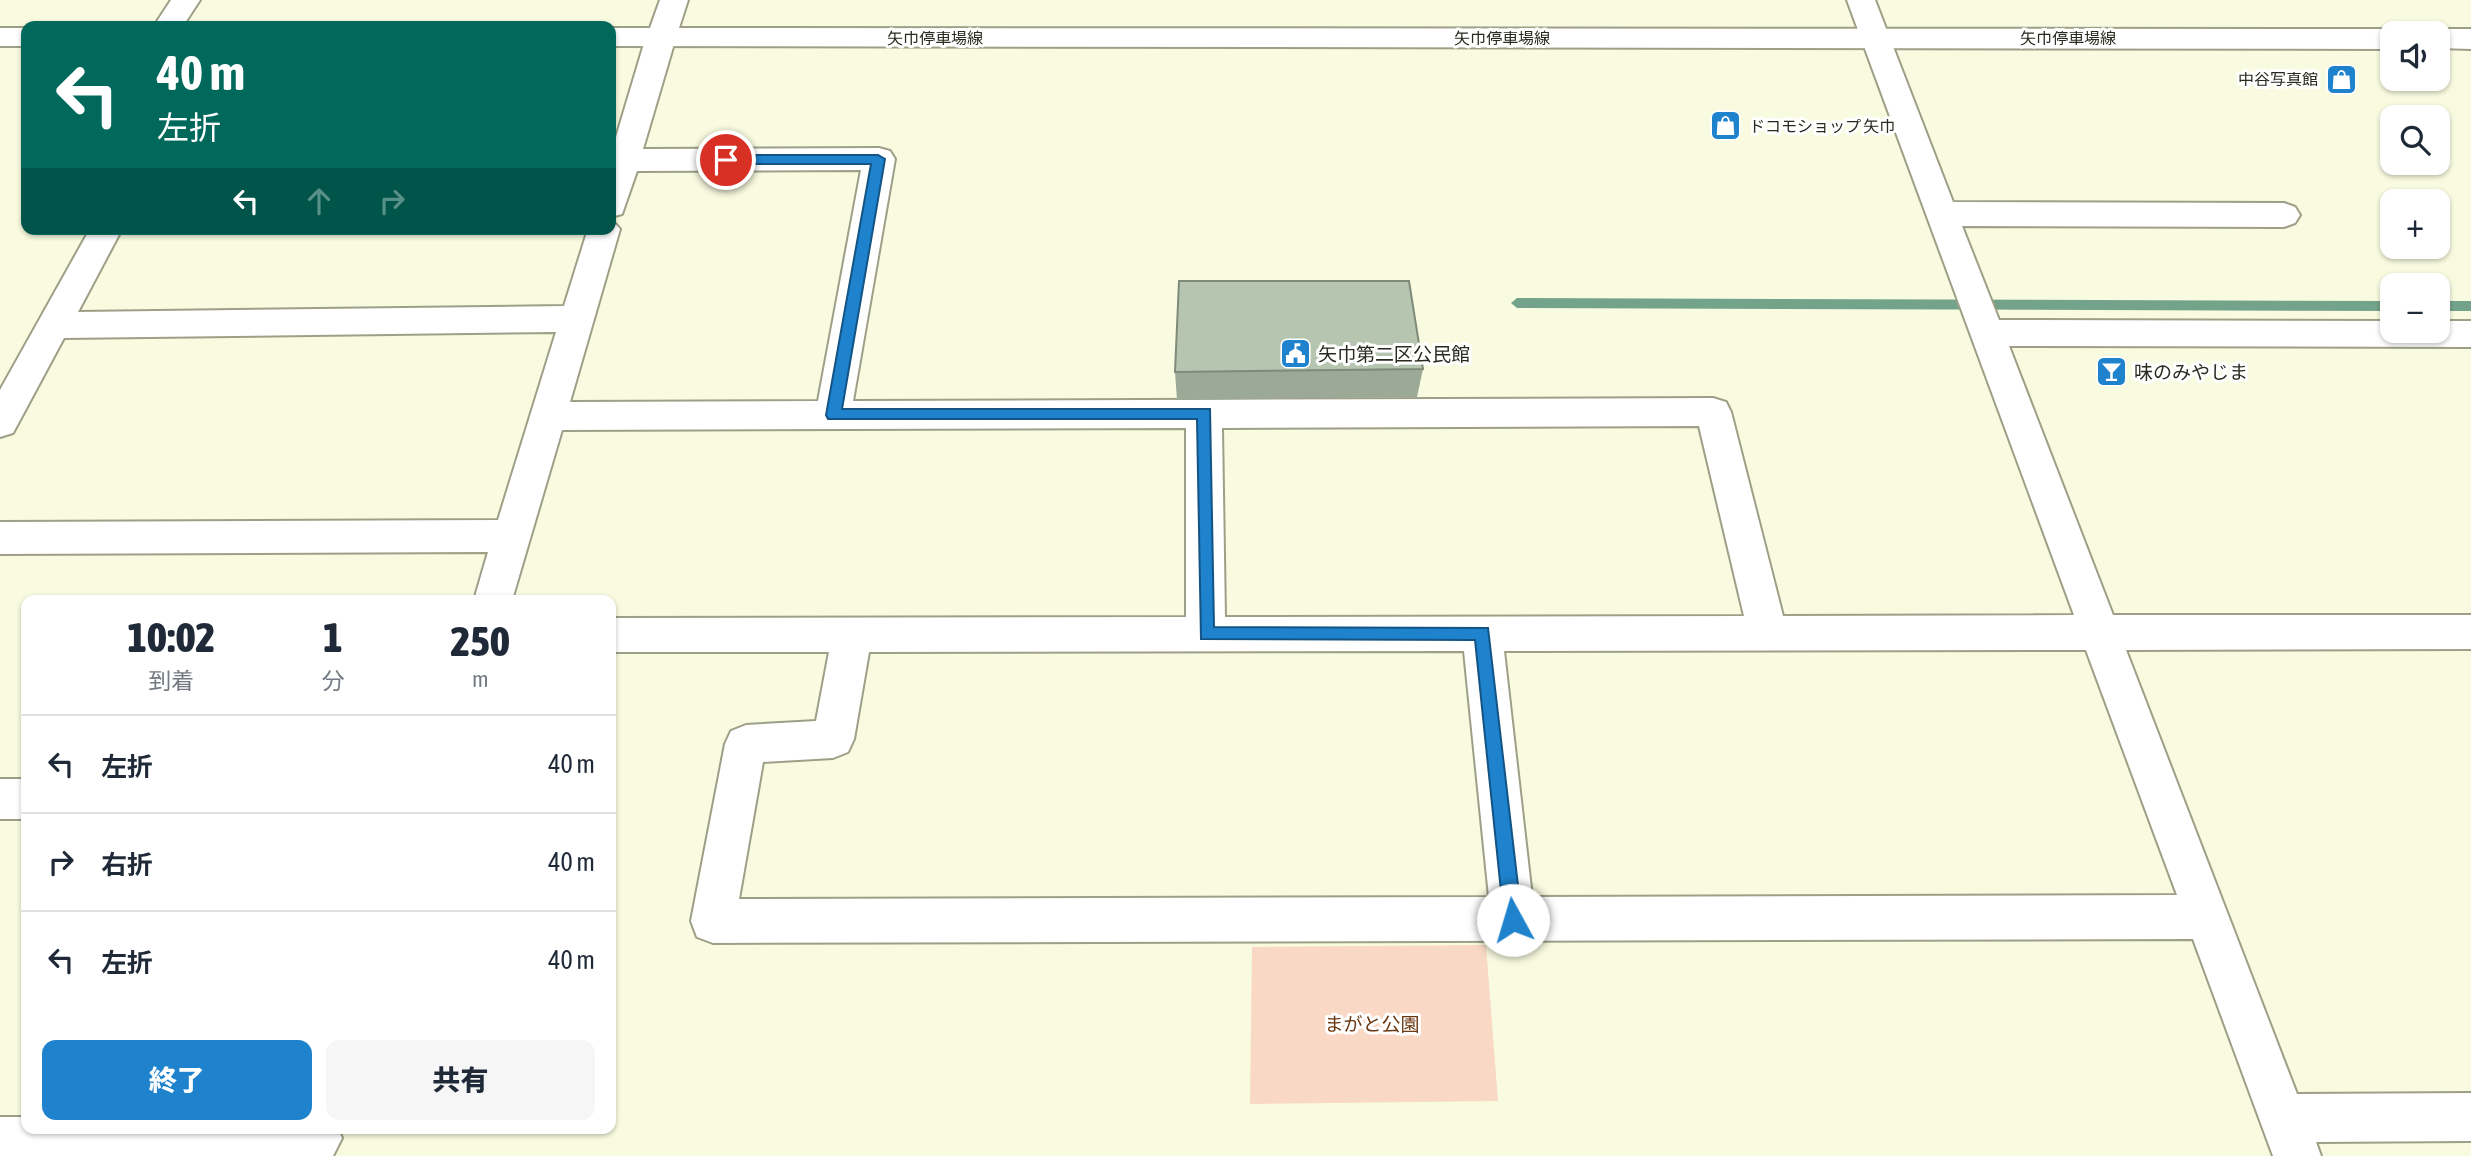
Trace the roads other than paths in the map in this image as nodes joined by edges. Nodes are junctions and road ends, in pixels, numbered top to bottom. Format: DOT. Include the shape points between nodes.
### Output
graph roads {
  1 [pos="187,0"];
  2 [pos="674,0"];
  3 [pos="1861,0"];
  4 [pos="172,21"];
  5 [pos="0,37"];
  6 [pos="21,37"];
  7 [pos="616,37"];
  8 [pos="662,37"];
  9 [pos="1876,38"];
  10 [pos="2380,39"];
  11 [pos="2450,39"];
  12 [pos="2471,39"];
  13 [pos="624,160"];
  14 [pos="616,188"];
  15 [pos="1942,214"];
  16 [pos="2284,215"];
  17 [pos="103,235"];
  18 [pos="602,235"];
  19 [pos="1979,314"];
  20 [pos="577,319"];
  21 [pos="53,325"];
  22 [pos="2471,334"];
  23 [pos="1204,413"];
  24 [pos="834,415"];
  25 [pos="548,416"];
  26 [pos="0,424"];
  27 [pos="513,536"];
  28 [pos="0,538"];
  29 [pos="495,595"];
  30 [pos="1768,632"];
  31 [pos="2098,632"];
  32 [pos="2471,632"];
  33 [pos="1482,633"];
  34 [pos="1206,634"];
  35 [pos="616,635"];
  36 [pos="852,635"];
  37 [pos="0,799"];
  38 [pos="21,799"];
  39 [pos="2206,917"];
  40 [pos="1513,920"];
  41 [pos="2471,1117"];
  42 [pos="2290,1137"];
  43 [pos="0,1140"];
  44 [pos="317,1141"];
  1 -- 4 [label="street"];
  2 -- 8 [label="street"];
  3 -- 9 [label="street"];
  5 -- 6 [label="street"];
  7 -- 8 [label="street, 矢巾停車場線"];
  8 -- 9 [label="street, 矢巾停車場線"];
  8 -- 13 [label="street"];
  9 -- 10 [label="street, 矢巾停車場線"];
  9 -- 15 [label="street"];
  11 -- 12 [label="street"];
  13 -- 14 [label="street"];
  13 -- 24 [label="street" via="878,159"];
  15 -- 16 [label="street"];
  15 -- 19 [label="street"];
  17 -- 21 [label="street"];
  18 -- 20 [label="street"];
  19 -- 22 [label="street"];
  19 -- 31 [label="street"];
  20 -- 21 [label="street"];
  20 -- 25 [label="street"];
  21 -- 26 [label="street"];
  23 -- 24 [label="street"];
  23 -- 30 [label="street" via="1713,412"];
  23 -- 34 [label="street"];
  24 -- 25 [label="street"];
  25 -- 27 [label="street"];
  27 -- 28 [label="street"];
  27 -- 29 [label="street"];
  30 -- 31 [label="street"];
  30 -- 33 [label="street"];
  31 -- 32 [label="street"];
  31 -- 39 [label="street"];
  33 -- 34 [label="street"];
  33 -- 40 [label="street"];
  34 -- 36 [label="street"];
  35 -- 36 [label="street"];
  36 -- 40 [label="street" via="833,739 746,744 713,921"];
  37 -- 38 [label="street"];
  39 -- 40 [label="street"];
  39 -- 42 [label="street"];
  41 -- 42 [label="street"];
  43 -- 44 [label="street"];
}
